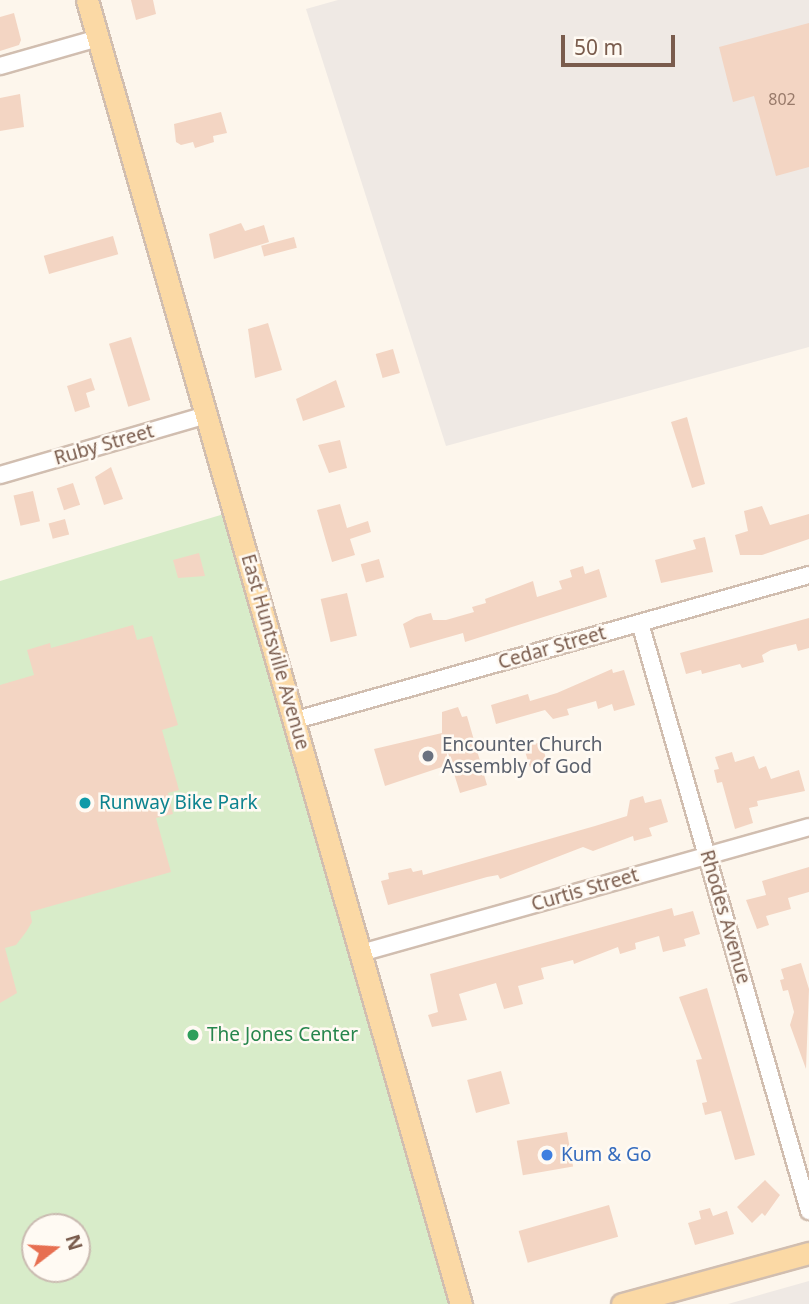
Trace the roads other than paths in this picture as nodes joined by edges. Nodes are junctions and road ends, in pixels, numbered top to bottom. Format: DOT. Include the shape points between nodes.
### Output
graph roads {
  1 [pos="87,0"];
  2 [pos="98,38"];
  3 [pos="0,66"];
  4 [pos="207,415"];
  5 [pos="0,475"];
  6 [pos="809,575"];
  7 [pos="640,623"];
  8 [pos="296,720"];
  9 [pos="809,827"];
  10 [pos="708,856"];
  11 [pos="361,953"];
  12 [pos="809,1211"];
  13 [pos="809,1253"];
  14 [pos="648,1301"];
  15 [pos="461,1304"];
  16 [pos="622,1304"];
  1 -- 2 [label="main road, East Huntsville Avenue"];
  2 -- 3 [label="street"];
  2 -- 4 [label="main road, East Huntsville Avenue"];
  4 -- 5 [label="street, Ruby Street"];
  4 -- 8 [label="main road, East Huntsville Avenue"];
  6 -- 7 [label="street, Cedar Street"];
  7 -- 8 [label="street, Cedar Street"];
  7 -- 10 [label="street, Rhodes Avenue"];
  8 -- 11 [label="main road, East Huntsville Avenue"];
  9 -- 10 [label="street, Curtis Street"];
  10 -- 11 [label="street, Curtis Street"];
  10 -- 12 [label="street, Rhodes Avenue"];
  11 -- 15 [label="main road, East Huntsville Avenue"];
  13 -- 14 [label="main road"];
  14 -- 16 [label="main road"];
}
